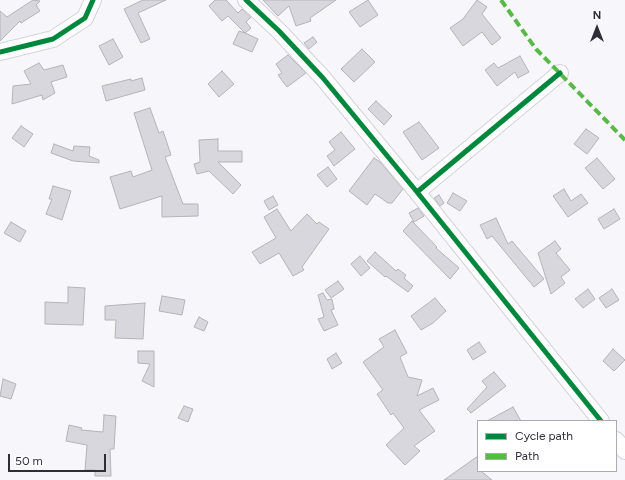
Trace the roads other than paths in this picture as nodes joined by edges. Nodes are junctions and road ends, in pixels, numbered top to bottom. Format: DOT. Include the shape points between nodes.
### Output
graph roads {
  1 [pos="93,0"];
  2 [pos="246,0"];
  3 [pos="0,52"];
  4 [pos="560,73"];
  5 [pos="417,192"];
  6 [pos="600,420"];
  7 [pos="617,441"];
  8 [pos="625,451"];
  1 -- 3 [label="street" via="85,18 53,39"];
  2 -- 5 [label="street" via="280,31 323,78"];
  4 -- 5 [label="street"];
  5 -- 6 [label="street"];
  7 -- 8 [label="street"];
}
